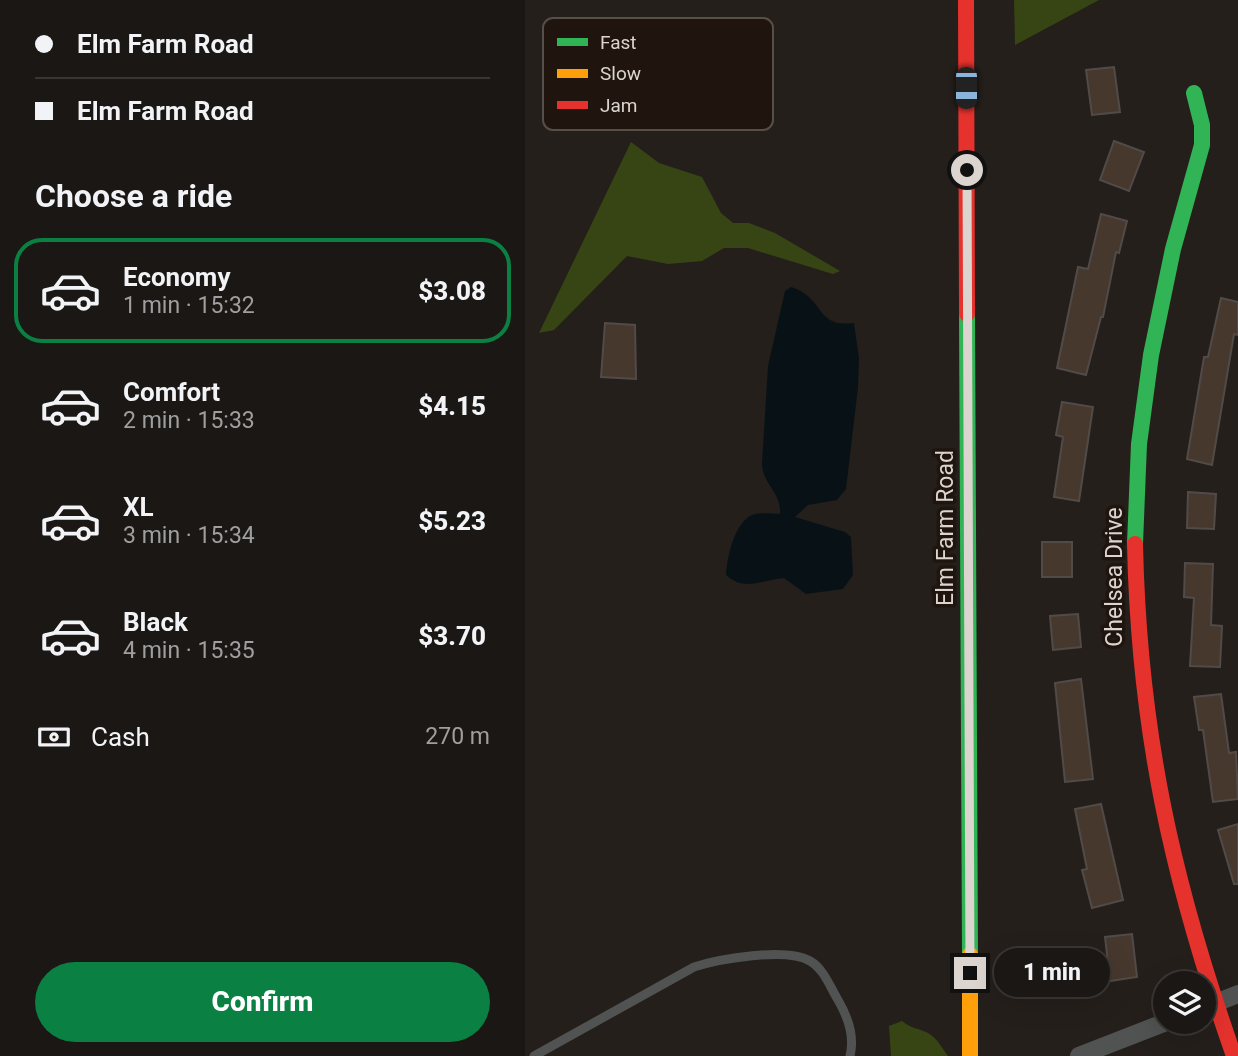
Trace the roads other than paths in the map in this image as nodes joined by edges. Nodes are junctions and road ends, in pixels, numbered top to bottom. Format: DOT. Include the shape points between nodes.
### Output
graph roads {
  1 [pos="966,0"];
  2 [pos="1194,93"];
  3 [pos="1200,971"];
  4 [pos="1238,994"];
  5 [pos="1216,1002"];
  6 [pos="1216,1019"];
  7 [pos="1153,1027"];
  8 [pos="534,1056"];
  9 [pos="850,1056"];
  10 [pos="970,1056"];
  11 [pos="1079,1056"];
  12 [pos="1234,1056"];
  1 -- 10 [label="street, Elm Farm Road"];
  2 -- 3 [label="street, Chelsea Drive" via="1202,145 1165,281 1150,358 1139,461 1134,598 1147,742"];
  4 -- 5 [label="street"];
  6 -- 12 [label="street, Chelsea Drive"];
  7 -- 11 [label="street"];
  8 -- 9 [label="lane" via="694,967 723,958 753,956 809,960 820,969 847,1014"];
}
